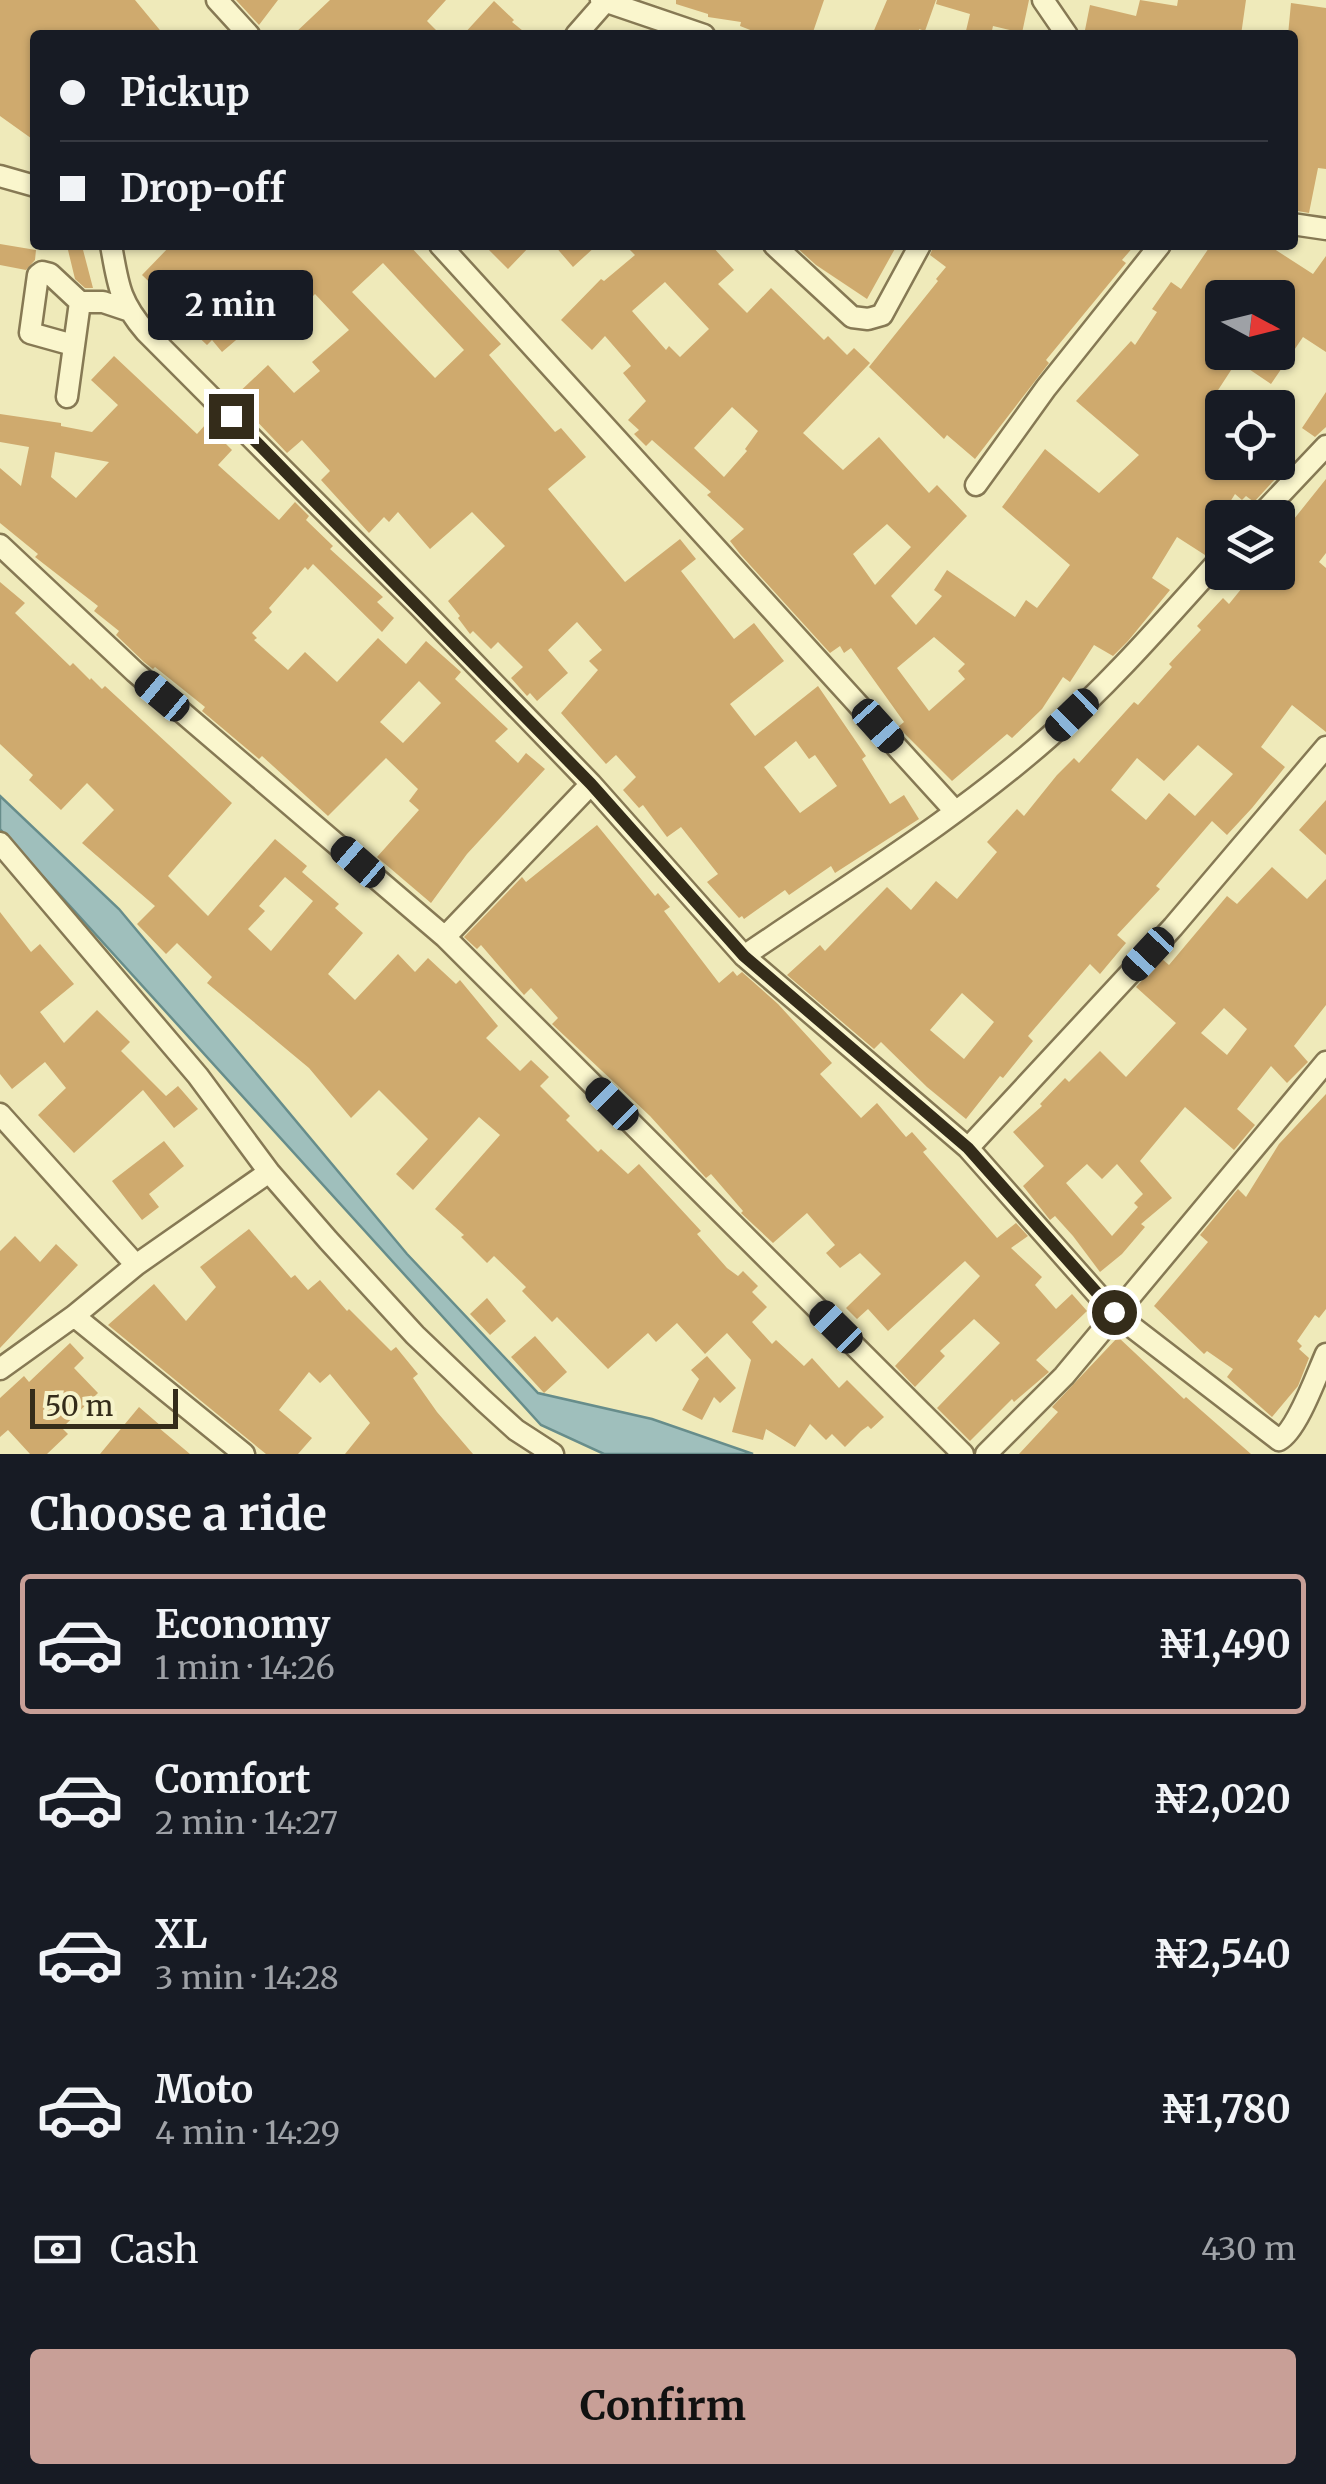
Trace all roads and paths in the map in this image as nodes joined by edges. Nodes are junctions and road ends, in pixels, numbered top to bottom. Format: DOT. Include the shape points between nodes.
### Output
graph roads {
  1 [pos="217,0"];
  2 [pos="1043,0"];
  3 [pos="603,1"];
  4 [pos="244,30"];
  5 [pos="580,30"];
  6 [pos="689,30"];
  7 [pos="1063,30"];
  8 [pos="0,176"];
  9 [pos="30,185"];
  10 [pos="1298,225"];
  11 [pos="1326,229"];
  12 [pos="112,250"];
  13 [pos="445,250"];
  14 [pos="779,250"];
  15 [pos="917,250"];
  16 [pos="1156,250"];
  17 [pos="80,302"];
  18 [pos="127,310"];
  19 [pos="73,345"];
  20 [pos="67,396"];
  21 [pos="1326,446"];
  22 [pos="976,485"];
  23 [pos="1275,500"];
  24 [pos="0,545"];
  25 [pos="1205,576"];
  26 [pos="1326,747"];
  27 [pos="591,784"];
  28 [pos="956,811"];
  29 [pos="0,843"];
  30 [pos="444,937"];
  31 [pos="744,956"];
  32 [pos="1326,1062"];
  33 [pos="0,1114"];
  34 [pos="968,1148"];
  35 [pos="269,1172"];
  36 [pos="136,1265"];
  37 [pos="1114,1312"];
  38 [pos="74,1316"];
  39 [pos="1326,1354"];
  40 [pos="0,1370"];
  41 [pos="244,1454"];
  42 [pos="552,1454"];
  43 [pos="962,1454"];
  44 [pos="986,1454"];
  1 -- 4 [label="street"];
  2 -- 7 [label="street"];
  3 -- 5 [label="street"];
  3 -- 6 [label="street"];
  8 -- 9 [label="street"];
  10 -- 11 [label="street"];
  12 -- 18 [label="street"];
  13 -- 28 [label="street"];
  14 -- 15 [label="street" via="852,317 868,319 882,316"];
  16 -- 22 [label="street"];
  17 -- 18 [label="street"];
  17 -- 19 [label="street"];
  17 -- 19 [label="street" via="50,274 38,275 30,333"];
  18 -- 27 [label="street"];
  19 -- 20 [label="street"];
  21 -- 23 [label="street"];
  24 -- 30 [label="street" via="135,672"];
  25 -- 28 [label="street" via="1047,739"];
  26 -- 34 [label="street" via="1173,926"];
  27 -- 30 [label="street"];
  27 -- 31 [label="street"];
  28 -- 31 [label="street"];
  29 -- 35 [label="street" via="198,1076"];
  30 -- 43 [label="street"];
  31 -- 34 [label="street"];
  32 -- 37 [label="street"];
  33 -- 36 [label="street"];
  34 -- 37 [label="street"];
  35 -- 36 [label="street"];
  35 -- 42 [label="street" via="415,1334 516,1430"];
  36 -- 38 [label="street"];
  37 -- 39 [label="street" via="1279,1440"];
  37 -- 44 [label="street" via="1064,1376"];
  38 -- 40 [label="street"];
  38 -- 41 [label="street"];
}
